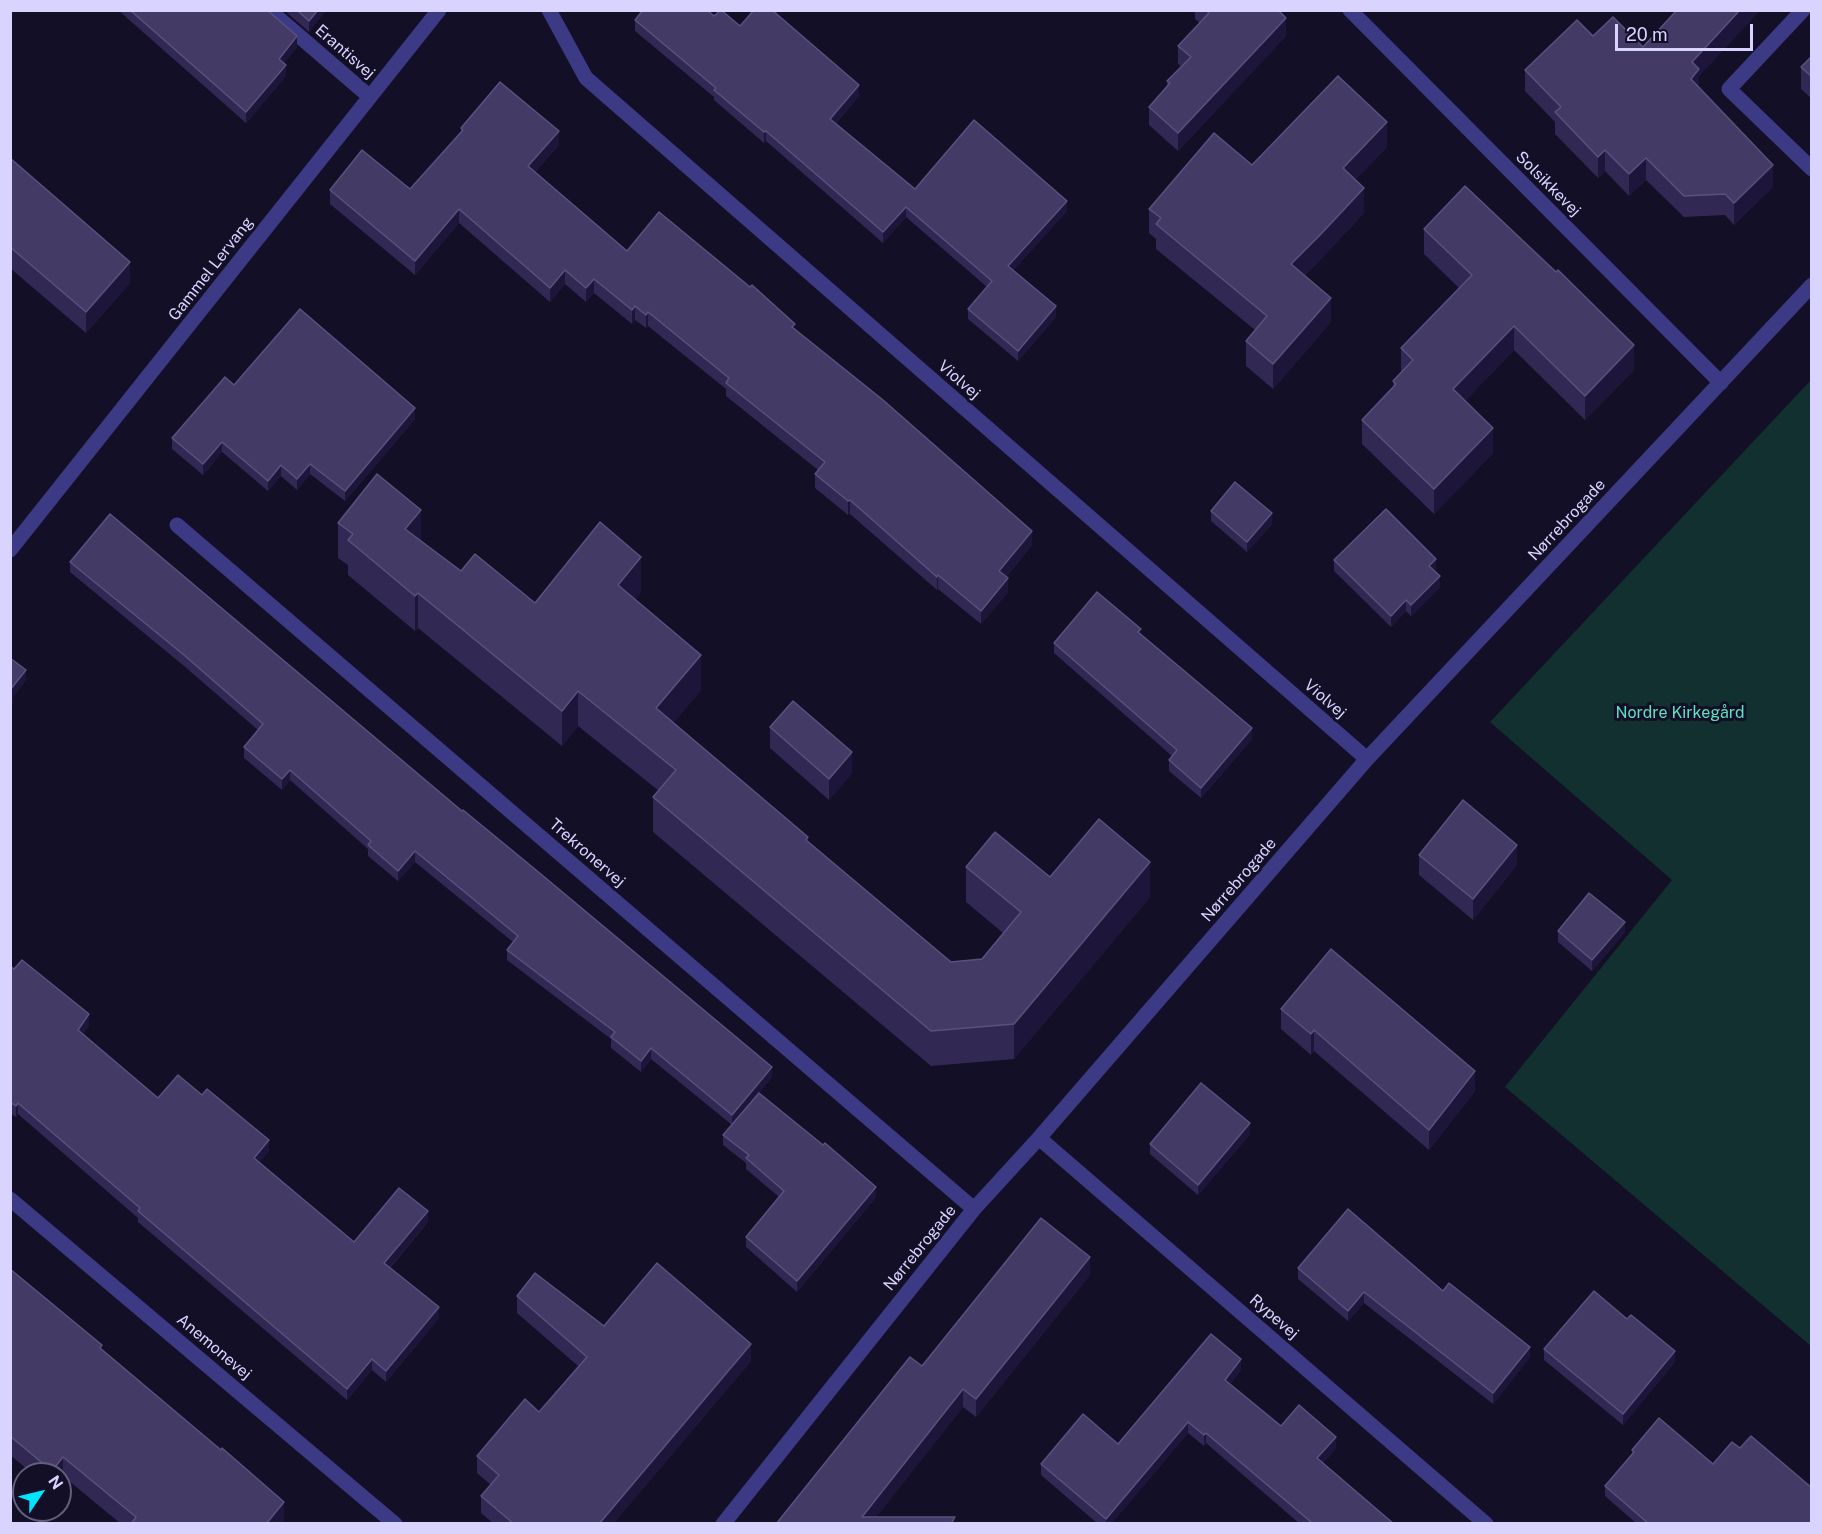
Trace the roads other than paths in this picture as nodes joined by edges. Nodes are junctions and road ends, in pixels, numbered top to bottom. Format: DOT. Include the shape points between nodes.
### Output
graph roads {
  1 [pos="269,10"];
  2 [pos="439,10"];
  3 [pos="549,10"];
  4 [pos="1350,10"];
  5 [pos="1803,10"];
  6 [pos="370,97"];
  7 [pos="1812,169"];
  8 [pos="1812,285"];
  9 [pos="1721,384"];
  10 [pos="177,525"];
  11 [pos="10,550"];
  12 [pos="1367,759"];
  13 [pos="1039,1138"];
  14 [pos="10,1198"];
  15 [pos="974,1209"];
  16 [pos="395,1524"];
  17 [pos="723,1524"];
  18 [pos="1486,1524"];
  1 -- 6 [label="street, Erantisvej"];
  2 -- 6 [label="street, Gammel Lervang"];
  3 -- 12 [label="street, Violvej" via="586,78"];
  4 -- 9 [label="street, Solsikkevej"];
  5 -- 7 [label="street" via="1729,89"];
  6 -- 11 [label="street, Gammel Lervang"];
  8 -- 9 [label="street, Nørrebrogade"];
  9 -- 12 [label="street, Nørrebrogade"];
  10 -- 15 [label="street, Trekronervej"];
  12 -- 13 [label="street, Nørrebrogade"];
  13 -- 15 [label="street, Nørrebrogade"];
  13 -- 18 [label="street, Rypevej"];
  14 -- 16 [label="street, Anemonevej"];
  15 -- 17 [label="street, Nørrebrogade"];
}
